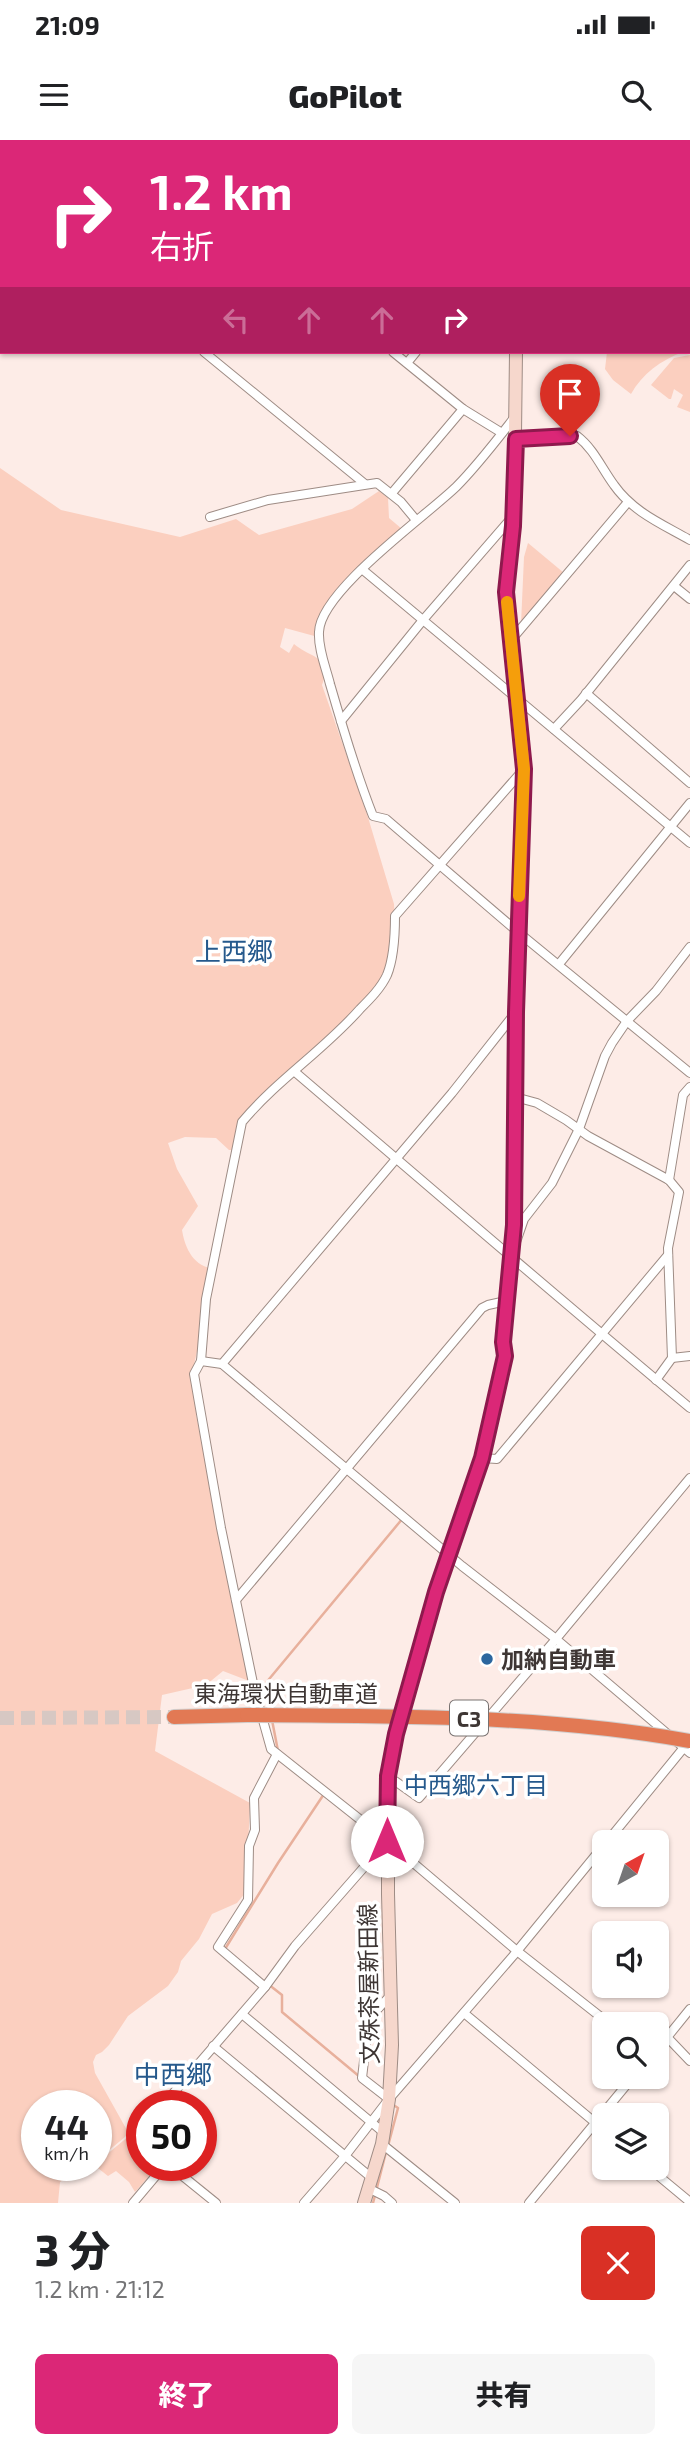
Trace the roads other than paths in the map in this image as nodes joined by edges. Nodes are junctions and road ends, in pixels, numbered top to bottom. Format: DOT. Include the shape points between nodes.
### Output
graph roads {
  1 [pos="206,354"];
  2 [pos="396,354"];
  3 [pos="414,354"];
  4 [pos="516,354"];
  5 [pos="407,363"];
  6 [pos="463,409"];
  7 [pos="516,415"];
  8 [pos="502,433"];
  9 [pos="516,439"];
  10 [pos="365,484"];
  11 [pos="391,493"];
  12 [pos="628,502"];
  13 [pos="514,514"];
  14 [pos="210,517"];
  15 [pos="416,520"];
  16 [pos="690,540"];
  17 [pos="690,565"];
  18 [pos="363,570"];
  19 [pos="674,586"];
  20 [pos="690,599"];
  21 [pos="423,620"];
  22 [pos="512,639"];
  23 [pos="586,693"];
  24 [pos="518,699"];
  25 [pos="341,721"];
  26 [pos="554,730"];
  27 [pos="524,769"];
  28 [pos="690,783"];
  29 [pos="690,803"];
  30 [pos="671,827"];
  31 [pos="690,843"];
  32 [pos="440,866"];
  33 [pos="518,932"];
  34 [pos="690,947"];
  35 [pos="559,964"];
  36 [pos="516,1012"];
  37 [pos="627,1021"];
  38 [pos="295,1072"];
  39 [pos="690,1073"];
  40 [pos="690,1087"];
  41 [pos="514,1097"];
  42 [pos="579,1129"];
  43 [pos="397,1159"];
  44 [pos="669,1180"];
  45 [pos="511,1255"];
  46 [pos="668,1255"];
  47 [pos="506,1301"];
  48 [pos="602,1335"];
  49 [pos="690,1356"];
  50 [pos="673,1358"];
  51 [pos="201,1361"];
  52 [pos="222,1364"];
  53 [pos="656,1380"];
  54 [pos="690,1408"];
  55 [pos="482,1458"];
  56 [pos="347,1469"];
  57 [pos="690,1478"];
  58 [pos="449,1553"];
  59 [pos="236,1600"];
  60 [pos="556,1639"];
  61 [pos="174,1717"];
  62 [pos="689,1746"];
  63 [pos="277,1754"];
  64 [pos="388,1776"];
  65 [pos="617,1830"];
  66 [pos="387,1841"];
  67 [pos="592,1860"];
  68 [pos="517,1951"];
  69 [pos="265,1987"];
  70 [pos="391,1995"];
  71 [pos="690,2010"];
  72 [pos="594,2012"];
  73 [pos="464,2013"];
  74 [pos="242,2014"];
  75 [pos="669,2035"];
  76 [pos="669,2039"];
  77 [pos="213,2046"];
  78 [pos="690,2062"];
  79 [pos="623,2089"];
  80 [pos="176,2090"];
  81 [pos="389,2099"];
  82 [pos="610,2103"];
  83 [pos="592,2120"];
  84 [pos="371,2122"];
  85 [pos="592,2124"];
  86 [pos="383,2138"];
  87 [pos="345,2155"];
  88 [pos="663,2180"];
  89 [pos="152,2181"];
  90 [pos="188,2181"];
  91 [pos="371,2184"];
  92 [pos="690,2202"];
  93 [pos="132,2203"];
  94 [pos="216,2203"];
  95 [pos="304,2203"];
  96 [pos="364,2203"];
  97 [pos="392,2203"];
  98 [pos="455,2203"];
  99 [pos="528,2203"];
  1 -- 10 [label="street"];
  2 -- 5 [label="street"];
  3 -- 5 [label="street"];
  4 -- 7 [label="main road, 文殊茶屋新田線"];
  5 -- 6 [label="street"];
  6 -- 8 [label="street"];
  6 -- 11 [label="street"];
  7 -- 8 [label="street"];
  7 -- 9 [label="main road, 文殊茶屋新田線"];
  8 -- 15 [label="street" via="456,487"];
  9 -- 12 [label="street" via="578,436"];
  9 -- 13 [label="main road, 文殊茶屋新田線"];
  10 -- 11 [label="street" via="377,483"];
  10 -- 14 [label="street" via="268,500"];
  11 -- 15 [label="street"];
  12 -- 16 [label="street"];
  12 -- 22 [label="street"];
  13 -- 21 [label="street"];
  13 -- 22 [label="main road, 文殊茶屋新田線" via="506,592"];
  15 -- 18 [label="street"];
  17 -- 19 [label="street"];
  18 -- 21 [label="street"];
  18 -- 25 [label="street" via="329,607 319,631"];
  19 -- 20 [label="street"];
  19 -- 23 [label="street"];
  21 -- 24 [label="street"];
  21 -- 25 [label="street"];
  22 -- 24 [label="main road, 文殊茶屋新田線"];
  23 -- 26 [label="street"];
  23 -- 28 [label="street"];
  24 -- 26 [label="street"];
  24 -- 27 [label="main road, 文殊茶屋新田線"];
  25 -- 32 [label="street" via="373,816 386,819"];
  26 -- 30 [label="street"];
  27 -- 32 [label="street"];
  27 -- 33 [label="main road, 文殊茶屋新田線"];
  29 -- 30 [label="street"];
  30 -- 31 [label="street"];
  30 -- 35 [label="street"];
  32 -- 33 [label="street"];
  32 -- 38 [label="street" via="396,916 388,972 381,986 349,1023"];
  33 -- 35 [label="street"];
  33 -- 36 [label="main road, 文殊茶屋新田線"];
  34 -- 37 [label="street"];
  35 -- 37 [label="street"];
  36 -- 41 [label="main road, 文殊茶屋新田線"];
  36 -- 43 [label="street"];
  37 -- 39 [label="street"];
  37 -- 42 [label="street" via="605,1056"];
  38 -- 43 [label="street"];
  38 -- 51 [label="street" via="242,1122 206,1299"];
  40 -- 44 [label="street" via="683,1095"];
  41 -- 42 [label="street" via="537,1102"];
  41 -- 45 [label="main road, 文殊茶屋新田線"];
  42 -- 44 [label="street"];
  42 -- 45 [label="street" via="552,1183 524,1219"];
  43 -- 45 [label="street"];
  43 -- 52 [label="street"];
  44 -- 46 [label="street" via="679,1192"];
  45 -- 47 [label="main road, 文殊茶屋新田線"];
  45 -- 48 [label="street"];
  46 -- 48 [label="street"];
  46 -- 50 [label="street"];
  47 -- 55 [label="main road, 文殊茶屋新田線" via="505,1356"];
  47 -- 56 [label="street" via="482,1308"];
  48 -- 53 [label="street"];
  48 -- 55 [label="street" via="497,1459"];
  49 -- 50 [label="street"];
  50 -- 53 [label="street"];
  51 -- 52 [label="street"];
  51 -- 59 [label="street" via="195,1384"];
  52 -- 56 [label="street"];
  53 -- 54 [label="street"];
  55 -- 58 [label="main road, 文殊茶屋新田線"];
  56 -- 58 [label="street"];
  56 -- 59 [label="street"];
  57 -- 60 [label="street"];
  58 -- 60 [label="street"];
  58 -- 64 [label="main road, 文殊茶屋新田線"];
  59 -- 63 [label="street" via="254,1688 271,1749"];
  60 -- 62 [label="street"];
  60 -- 64 [label="street" via="419,1798"];
  61 -- 62 [label="highway, 東海環状自動車道 / C3, bridge" via="502,1719 575,1724"];
  62 -- 65 [label="street"];
  63 -- 66 [label="street"];
  63 -- 69 [label="street" via="254,1798 248,1900 218,1947"];
  64 -- 66 [label="main road, 文殊茶屋新田線"];
  66 -- 68 [label="street"];
  66 -- 69 [label="street"];
  66 -- 70 [label="main road, 文殊茶屋新田線"];
  67 -- 68 [label="street"];
  68 -- 72 [label="street"];
  68 -- 73 [label="street"];
  69 -- 74 [label="street"];
  70 -- 81 [label="main road, 文殊茶屋新田線"];
  70 -- 81 [label="street" via="369,2018 362,2078"];
  71 -- 75 [label="street"];
  73 -- 81 [label="street"];
  73 -- 83 [label="street"];
  74 -- 77 [label="street"];
  74 -- 84 [label="street"];
  76 -- 78 [label="street"];
  77 -- 80 [label="street"];
  77 -- 87 [label="street"];
  79 -- 82 [label="street"];
  81 -- 84 [label="street"];
  81 -- 86 [label="main road, 文殊茶屋新田線"];
  84 -- 86 [label="street"];
  84 -- 87 [label="street"];
  85 -- 99 [label="street"];
  86 -- 91 [label="main road, 文殊茶屋新田線"];
  86 -- 98 [label="street"];
  87 -- 91 [label="street"];
  87 -- 95 [label="street"];
  88 -- 92 [label="street"];
  89 -- 93 [label="street"];
  90 -- 94 [label="street"];
  91 -- 96 [label="main road, 文殊茶屋新田線"];
  91 -- 97 [label="street"];
}
